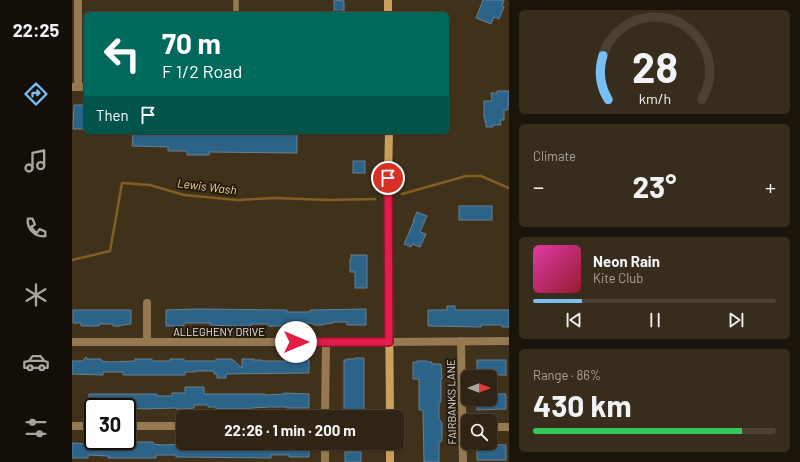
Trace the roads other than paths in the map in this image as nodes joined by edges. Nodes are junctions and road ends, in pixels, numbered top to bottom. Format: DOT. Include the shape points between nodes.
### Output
graph roads {
  1 [pos="78,0"];
  2 [pos="236,0"];
  3 [pos="388,0"];
  4 [pos="236,12"];
  5 [pos="388,12"];
  6 [pos="79,87"];
  7 [pos="389,134"];
  8 [pos="147,303"];
  9 [pos="461,341"];
  10 [pos="509,341"];
  11 [pos="72,342"];
  12 [pos="147,342"];
  13 [pos="326,342"];
  14 [pos="389,342"];
  15 [pos="325,410"];
  16 [pos="390,410"];
  17 [pos="464,414"];
  18 [pos="72,426"];
  19 [pos="84,426"];
  20 [pos="136,426"];
  21 [pos="176,426"];
  22 [pos="509,426"];
  23 [pos="497,427"];
  24 [pos="325,450"];
  25 [pos="390,450"];
  26 [pos="464,450"];
  27 [pos="325,462"];
  28 [pos="390,462"];
  29 [pos="463,462"];
  1 -- 6 [label="street"];
  2 -- 4 [label="lane"];
  3 -- 5 [label="street"];
  7 -- 14 [label="street"];
  8 -- 12 [label="street"];
  9 -- 10 [label="street, ALLEGHENY DRIVE"];
  9 -- 14 [label="street, ALLEGHENY DRIVE"];
  9 -- 17 [label="street, FAIRBANKS LANE"];
  11 -- 12 [label="street, ALLEGHENY DRIVE"];
  12 -- 13 [label="street, ALLEGHENY DRIVE"];
  13 -- 14 [label="street, ALLEGHENY DRIVE"];
  13 -- 15 [label="street"];
  14 -- 16 [label="street"];
  18 -- 19 [label="street"];
  20 -- 21 [label="street"];
  22 -- 23 [label="street"];
  24 -- 27 [label="street"];
  25 -- 28 [label="street"];
  26 -- 29 [label="street, FAIRBANKS LANE"];
}
